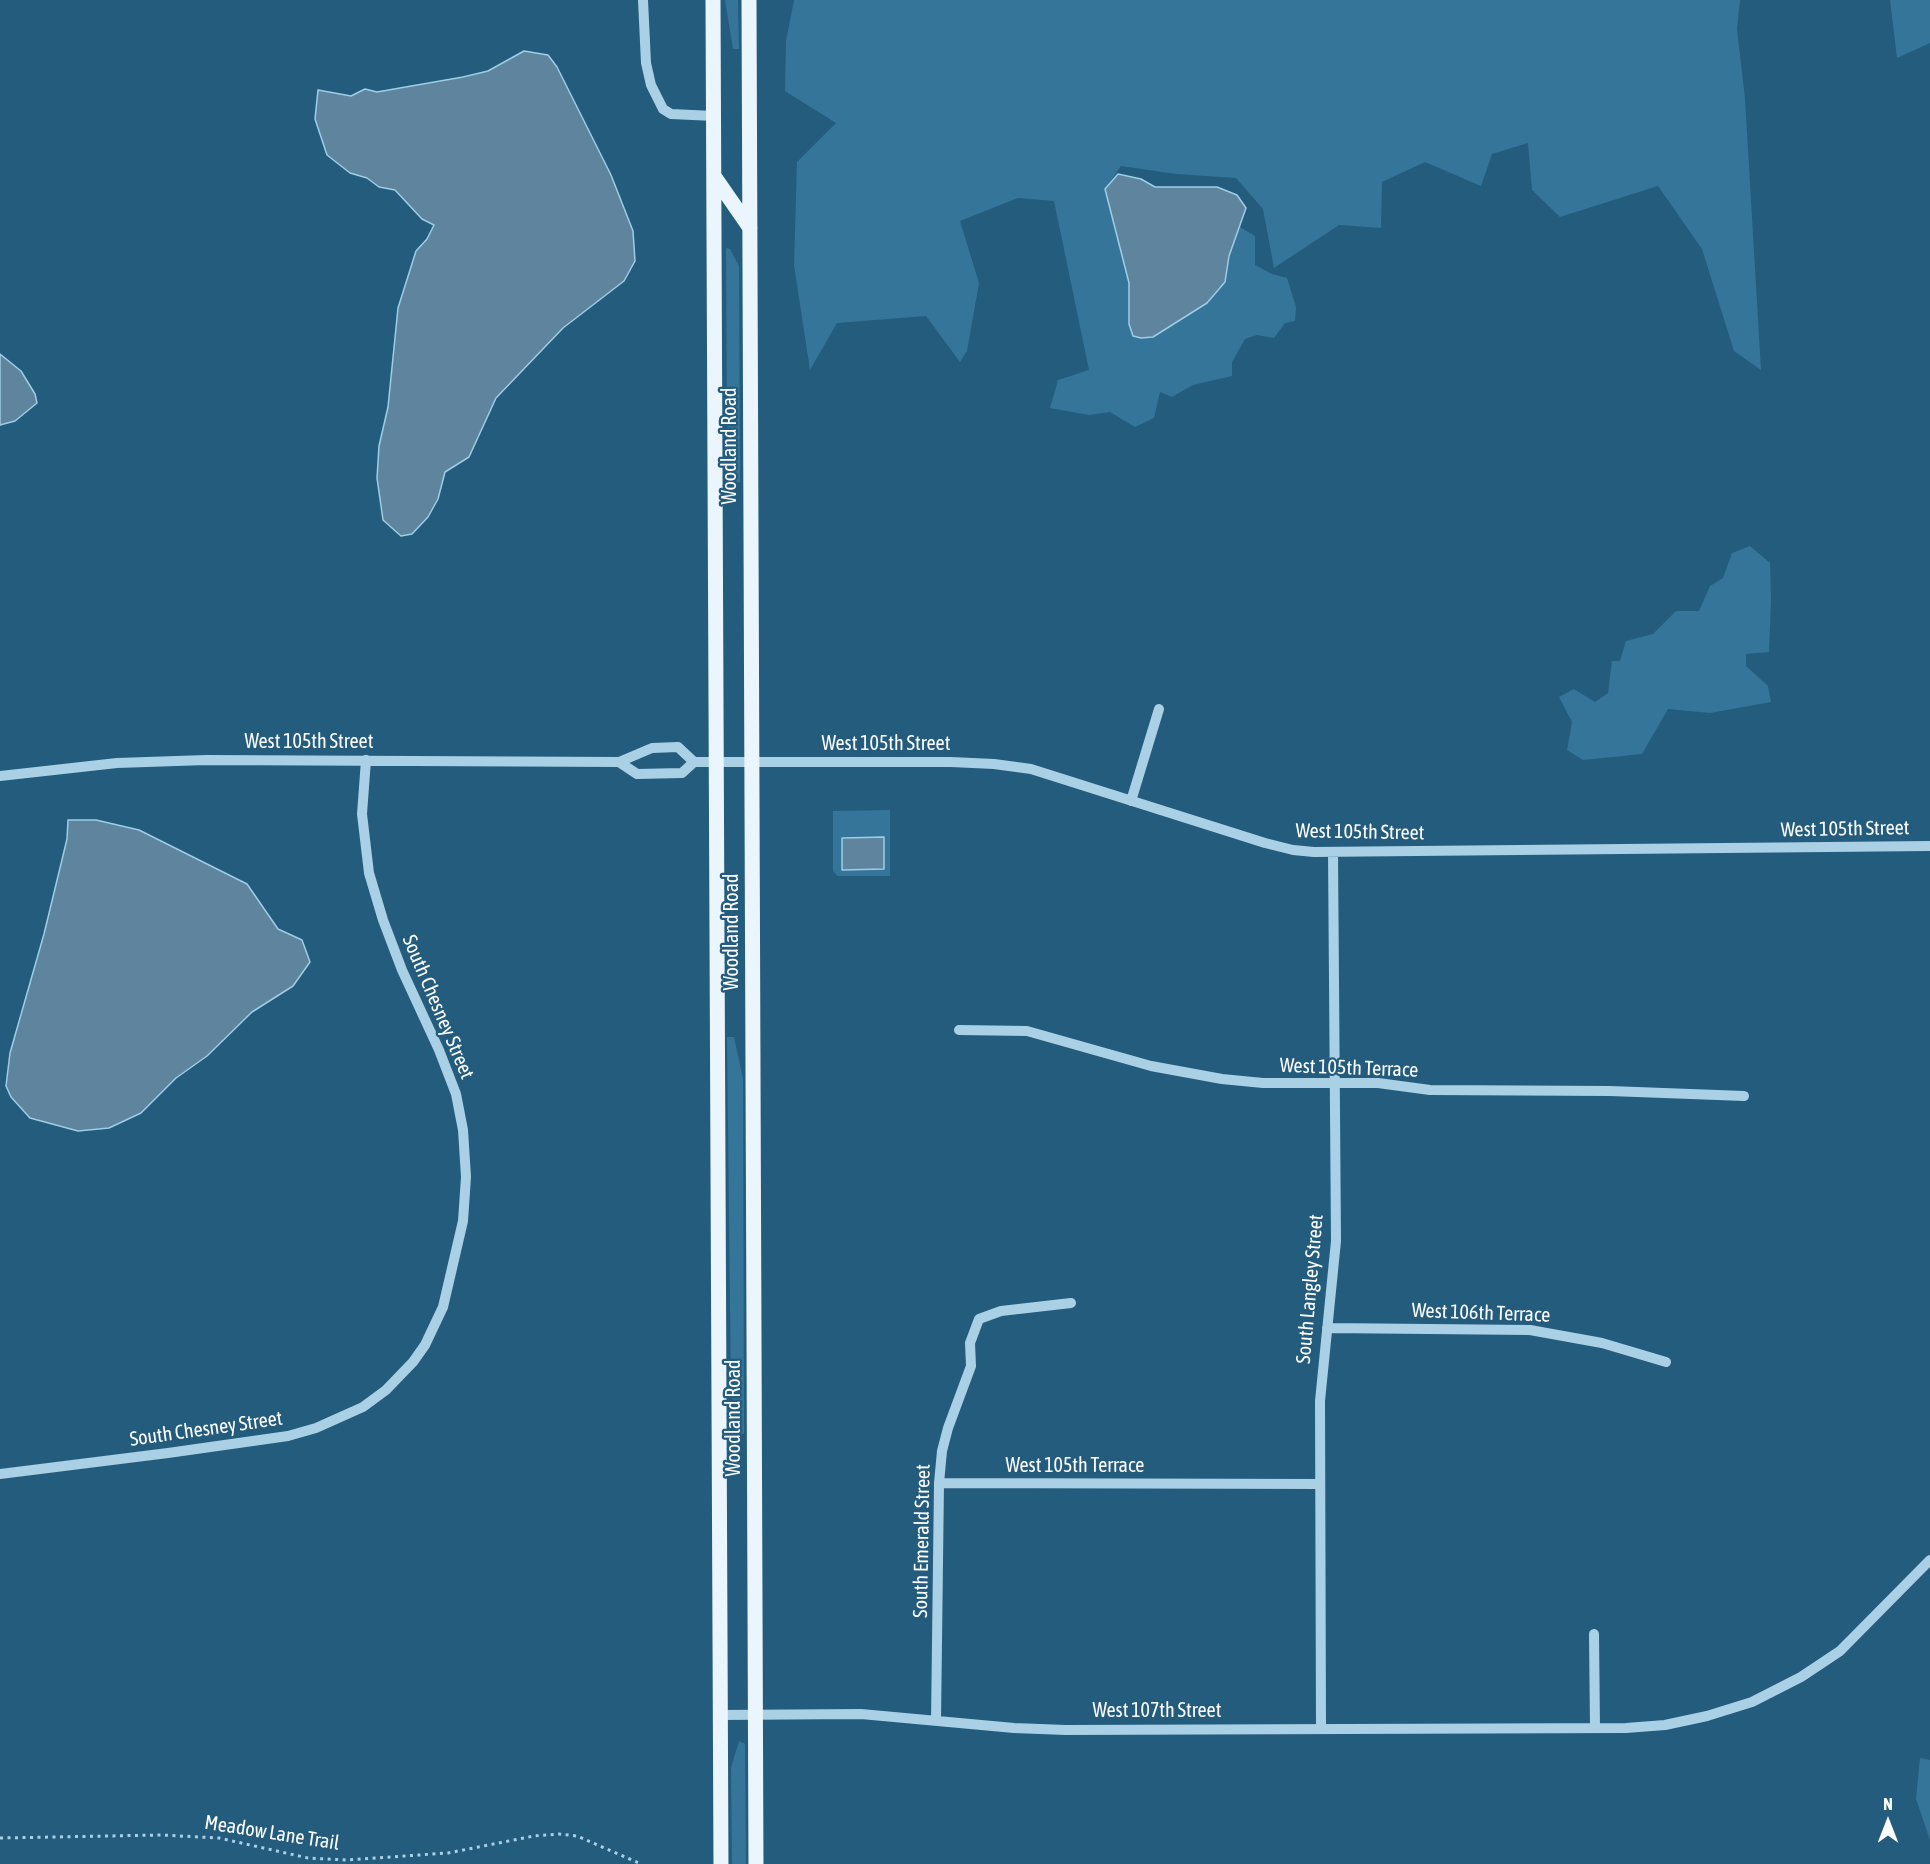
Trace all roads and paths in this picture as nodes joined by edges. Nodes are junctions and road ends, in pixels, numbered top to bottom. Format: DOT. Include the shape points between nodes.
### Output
graph roads {
  1 [pos="643,0"];
  2 [pos="713,0"];
  3 [pos="749,0"];
  4 [pos="714,116"];
  5 [pos="714,176"];
  6 [pos="750,228"];
  7 [pos="1159,709"];
  8 [pos="366,760"];
  9 [pos="619,762"];
  10 [pos="694,762"];
  11 [pos="753,762"];
  12 [pos="717,763"];
  13 [pos="0,776"];
  14 [pos="1131,801"];
  15 [pos="1930,846"];
  16 [pos="1333,852"];
  17 [pos="959,1030"];
  18 [pos="1334,1083"];
  19 [pos="1744,1096"];
  20 [pos="1071,1303"];
  21 [pos="1327,1328"];
  22 [pos="1666,1362"];
  23 [pos="0,1474"];
  24 [pos="939,1484"];
  25 [pos="1320,1484"];
  26 [pos="1930,1560"];
  27 [pos="1594,1634"];
  28 [pos="720,1715"];
  29 [pos="756,1715"];
  30 [pos="936,1721"];
  31 [pos="1321,1728"];
  32 [pos="1595,1728"];
  33 [pos="0,1838"];
  34 [pos="641,1864"];
  35 [pos="721,1864"];
  36 [pos="756,1864"];
  1 -- 4 [label="street" via="646,63 663,109 671,114"];
  2 -- 4 [label="main road, Woodland Road"];
  3 -- 6 [label="main road, Woodland Road"];
  4 -- 5 [label="main road, Woodland Road"];
  5 -- 6 [label="main road"];
  5 -- 12 [label="main road, Woodland Road"];
  6 -- 11 [label="main road, Woodland Road"];
  7 -- 14 [label="street"];
  8 -- 9 [label="street, West 105th Street"];
  8 -- 13 [label="street, West 105th Street" via="206,759 106,764"];
  8 -- 23 [label="street, South Chesney Street" via="362,814 369,873 398,960 456,1094 463,1130 466,1177 455,1267 443,1307 425,1345 386,1390 363,1407 316,1428 288,1436"];
  9 -- 10 [label="street, West 105th Street" via="638,774 682,773"];
  9 -- 10 [label="street, West 105th Street" via="652,748 678,747"];
  10 -- 12 [label="street, West 105th Street"];
  11 -- 12 [label="street, West 105th Street"];
  11 -- 14 [label="street, West 105th Street" via="994,764 1031,769"];
  11 -- 29 [label="main road, Woodland Road"];
  12 -- 28 [label="main road, Woodland Road"];
  14 -- 16 [label="street, West 105th Street" via="1293,850"];
  15 -- 16 [label="street, West 105th Street"];
  16 -- 18 [label="street, South Langley Street"];
  17 -- 18 [label="street, West 105th Terrace" via="1027,1031 1151,1066 1221,1079"];
  18 -- 19 [label="street, West 105th Terrace" via="1378,1083 1430,1090 1610,1090"];
  18 -- 21 [label="street, South Langley Street" via="1336,1241"];
  20 -- 24 [label="street, South Emerald Street" via="1001,1311 979,1318 970,1343 971,1366 942,1451"];
  21 -- 22 [label="street, West 106th Terrace" via="1530,1330 1602,1343"];
  21 -- 25 [label="street, South Langley Street" via="1320,1401"];
  24 -- 25 [label="street, West 105th Terrace"];
  24 -- 30 [label="street, South Emerald Street"];
  25 -- 31 [label="street, South Langley Street"];
  26 -- 32 [label="street, West 107th Street" via="1840,1651 1752,1702 1665,1725"];
  27 -- 32 [label="street"];
  28 -- 29 [label="street, West 107th Street"];
  28 -- 35 [label="main road, Woodland Road"];
  29 -- 30 [label="street, West 107th Street" via="861,1714"];
  29 -- 36 [label="main road, Woodland Road"];
  30 -- 31 [label="street, West 107th Street" via="1066,1730"];
  31 -- 32 [label="street, West 107th Street"];
  33 -- 34 [label="path, Meadow Lane Trail" via="219,1838 308,1858 346,1860 448,1853 560,1834 577,1836"];
}
